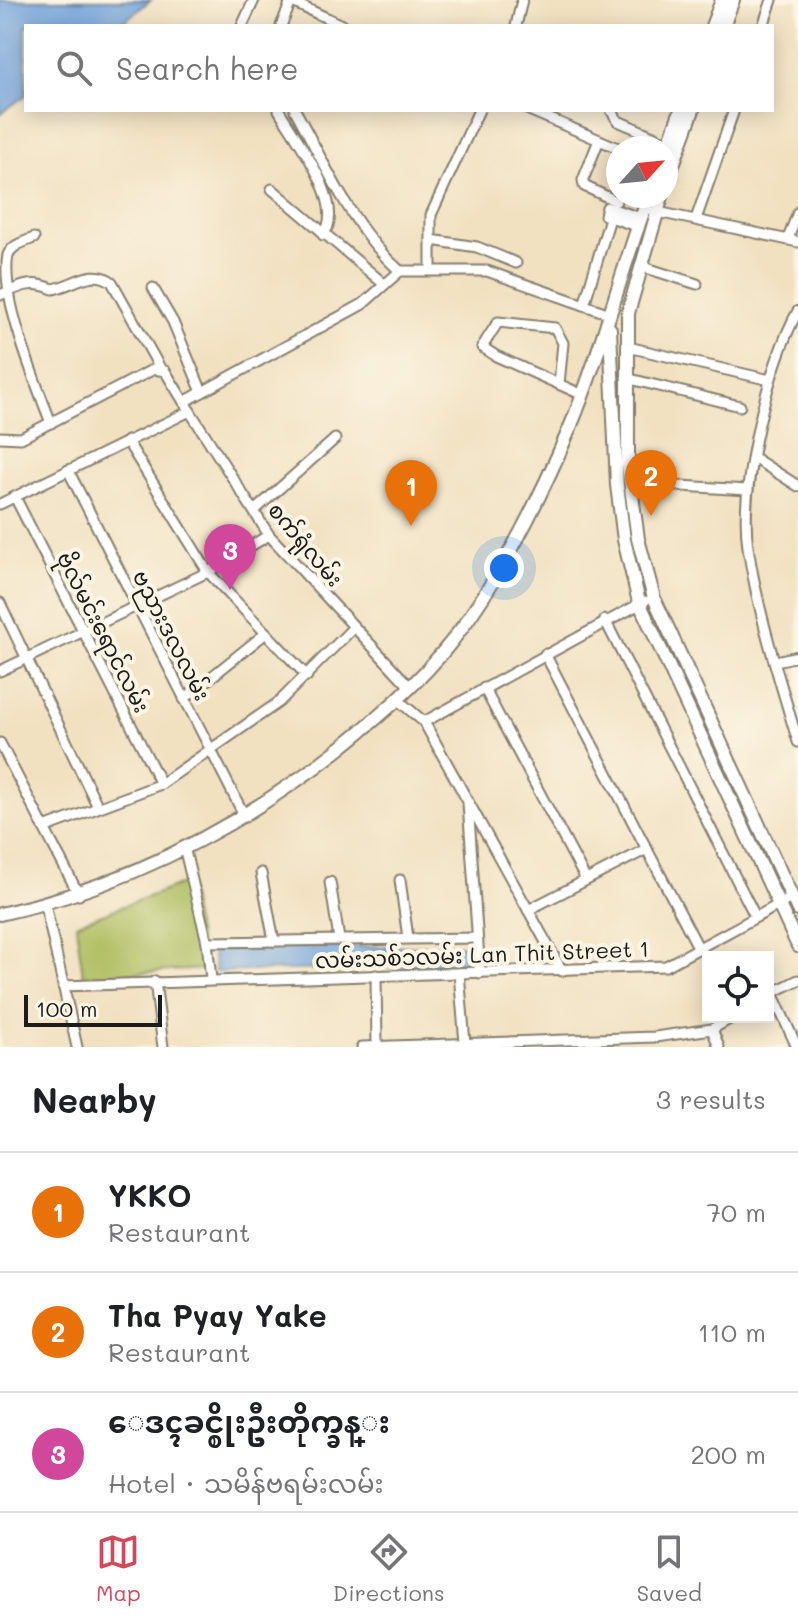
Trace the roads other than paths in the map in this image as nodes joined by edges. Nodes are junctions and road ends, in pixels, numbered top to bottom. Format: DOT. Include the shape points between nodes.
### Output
graph roads {
  1 [pos="254,0"];
  2 [pos="522,0"];
  3 [pos="722,0"];
  4 [pos="733,0"];
  5 [pos="772,0"];
  6 [pos="290,1"];
  7 [pos="243,24"];
  8 [pos="282,24"];
  9 [pos="340,24"];
  10 [pos="516,24"];
  11 [pos="713,24"];
  12 [pos="724,24"];
  13 [pos="764,24"];
  14 [pos="280,112"];
  15 [pos="296,112"];
  16 [pos="478,112"];
  17 [pos="534,112"];
  18 [pos="612,112"];
  19 [pos="680,112"];
  20 [pos="692,112"];
  21 [pos="733,112"];
  22 [pos="647,136"];
  23 [pos="672,136"];
  24 [pos="599,140"];
  25 [pos="606,143"];
  26 [pos="678,151"];
  27 [pos="272,189"];
  28 [pos="606,201"];
  29 [pos="613,208"];
  30 [pos="625,208"];
  31 [pos="646,212"];
  32 [pos="798,212"];
  33 [pos="696,219"];
  34 [pos="323,235"];
  35 [pos="34,238"];
  36 [pos="431,240"];
  37 [pos="793,240"];
  38 [pos="516,263"];
  39 [pos="640,266"];
  40 [pos="431,270"];
  41 [pos="400,271"];
  42 [pos="384,284"];
  43 [pos="697,284"];
  44 [pos="153,288"];
  45 [pos="1,294"];
  46 [pos="584,305"];
  47 [pos="611,311"];
  48 [pos="798,311"];
  49 [pos="628,313"];
  50 [pos="628,347"];
  51 [pos="160,368"];
  52 [pos="626,378"];
  53 [pos="770,380"];
  54 [pos="559,384"];
  55 [pos="202,392"];
  56 [pos="583,395"];
  57 [pos="184,402"];
  58 [pos="740,406"];
  59 [pos="190,411"];
  60 [pos="51,423"];
  61 [pos="0,437"];
  62 [pos="335,439"];
  63 [pos="127,441"];
  64 [pos="754,458"];
  65 [pos="68,470"];
  66 [pos="630,483"];
  67 [pos="798,486"];
  68 [pos="748,490"];
  69 [pos="15,497"];
  70 [pos="0,504"];
  71 [pos="254,511"];
  72 [pos="269,535"];
  73 [pos="208,572"];
  74 [pos="654,598"];
  75 [pos="639,602"];
  76 [pos="0,603"];
  77 [pos="137,606"];
  78 [pos="605,620"];
  79 [pos="354,627"];
  80 [pos="83,632"];
  81 [pos="266,633"];
  82 [pos="545,654"];
  83 [pos="798,656"];
  84 [pos="27,658"];
  85 [pos="776,661"];
  86 [pos="0,671"];
  87 [pos="307,676"];
  88 [pos="411,688"];
  89 [pos="484,688"];
  90 [pos="184,699"];
  91 [pos="398,700"];
  92 [pos="794,715"];
  93 [pos="424,722"];
  94 [pos="798,742"];
  95 [pos="1,746"];
  96 [pos="210,750"];
  97 [pos="161,784"];
  98 [pos="468,800"];
  99 [pos="98,807"];
  100 [pos="245,817"];
  101 [pos="44,828"];
  102 [pos="647,849"];
  103 [pos="185,851"];
  104 [pos="261,873"];
  105 [pos="400,880"];
  106 [pos="586,880"];
  107 [pos="330,882"];
  108 [pos="79,895"];
  109 [pos="45,904"];
  110 [pos="779,904"];
  111 [pos="795,904"];
  112 [pos="528,910"];
  113 [pos="0,914"];
  114 [pos="755,916"];
  115 [pos="408,938"];
  116 [pos="477,938"];
  117 [pos="339,939"];
  118 [pos="797,940"];
  119 [pos="274,941"];
  120 [pos="207,942"];
  121 [pos="699,949"];
  122 [pos="562,971"];
  123 [pos="459,973"];
  124 [pos="480,973"];
  125 [pos="376,975"];
  126 [pos="211,979"];
  127 [pos="798,980"];
  128 [pos="155,981"];
  129 [pos="63,986"];
  130 [pos="774,992"];
  131 [pos="774,1002"];
  132 [pos="722,1023"];
  133 [pos="712,1029"];
  134 [pos="465,1043"];
  135 [pos="508,1045"];
  136 [pos="377,1046"];
  137 [pos="77,1047"];
  138 [pos="163,1047"];
  139 [pos="362,1047"];
  140 [pos="719,1047"];
  141 [pos="797,1047"];
  1 -- 7 [label="street"];
  2 -- 10 [label="street"];
  3 -- 11 [label="main road"];
  4 -- 12 [label="main road"];
  5 -- 13 [label="street"];
  6 -- 8 [label="street"];
  6 -- 9 [label="street"];
  14 -- 34 [label="street" via="331,202 329,228"];
  15 -- 41 [label="street" via="363,231"];
  16 -- 36 [label="street" via="431,215"];
  17 -- 24 [label="street"];
  18 -- 22 [label="street" via="618,121"];
  19 -- 23 [label="main road"];
  20 -- 26 [label="main road"];
  21 -- 33 [label="street"];
  24 -- 25 [label="street"];
  24 -- 28 [label="street" via="584,186"];
  27 -- 34 [label="street"];
  29 -- 46 [label="street"];
  30 -- 31 [label="street"];
  31 -- 33 [label="street"];
  31 -- 39 [label="main road"];
  31 -- 47 [label="main road"];
  32 -- 37 [label="street"];
  33 -- 37 [label="street"];
  34 -- 42 [label="street"];
  35 -- 45 [label="street" via="8,253"];
  36 -- 38 [label="street" via="477,247"];
  36 -- 40 [label="street"];
  39 -- 43 [label="street"];
  39 -- 49 [label="main road"];
  40 -- 41 [label="street"];
  40 -- 46 [label="street" via="487,271"];
  41 -- 42 [label="street"];
  42 -- 55 [label="street" via="363,304"];
  44 -- 55 [label="street"];
  45 -- 51 [label="street, စက်ရုံလမ်း" via="27,283 53,289 95,274 104,276"];
  45 -- 60 [label="street"];
  46 -- 47 [label="street"];
  47 -- 49 [label="main road"];
  47 -- 56 [label="main road"];
  47 -- 75 [label="main road" via="613,432 624,540"];
  48 -- 53 [label="street"];
  49 -- 50 [label="main road"];
  50 -- 52 [label="main road"];
  50 -- 53 [label="street"];
  51 -- 57 [label="street, စက်ရုံလမ်း"];
  51 -- 60 [label="street"];
  52 -- 58 [label="street"];
  52 -- 66 [label="main road"];
  53 -- 64 [label="street"];
  54 -- 54 [label="street" via="496,356 482,347 483,341 498,322 555,328 563,343"];
  54 -- 56 [label="street"];
  55 -- 57 [label="street"];
  56 -- 88 [label="main road" via="528,519 487,589"];
  57 -- 59 [label="street, စက်ရုံလမ်း"];
  59 -- 63 [label="street"];
  59 -- 71 [label="street, စက်ရုံလမ်း"];
  60 -- 61 [label="street" via="21,438"];
  62 -- 71 [label="street"];
  63 -- 65 [label="street"];
  63 -- 73 [label="street"];
  64 -- 67 [label="street"];
  64 -- 68 [label="street"];
  65 -- 69 [label="street"];
  65 -- 77 [label="street, ဗညားဒလလမ်း"];
  66 -- 68 [label="street"];
  66 -- 74 [label="main road"];
  68 -- 85 [label="street" via="747,546"];
  69 -- 70 [label="street"];
  69 -- 80 [label="street, ဗိုလ်မင်းရောင်လမ်း"];
  71 -- 72 [label="street, စက်ရုံလမ်း"];
  72 -- 73 [label="street"];
  72 -- 79 [label="street, စက်ရုံလမ်း"];
  73 -- 77 [label="street"];
  73 -- 81 [label="street"];
  74 -- 75 [label="street"];
  74 -- 111 [label="main road"];
  75 -- 78 [label="street"];
  75 -- 110 [label="main road"];
  76 -- 84 [label="street"];
  77 -- 80 [label="street"];
  77 -- 90 [label="street, ဗညားဒလလမ်း"];
  78 -- 82 [label="street"];
  78 -- 114 [label="street"];
  79 -- 87 [label="street"];
  79 -- 88 [label="street, စက်ရုံလမ်း"];
  80 -- 84 [label="street"];
  80 -- 97 [label="street, ဗိုလ်မင်းရောင်လမ်း"];
  81 -- 87 [label="street"];
  81 -- 90 [label="street"];
  82 -- 89 [label="street"];
  82 -- 102 [label="street"];
  83 -- 85 [label="street"];
  84 -- 86 [label="street"];
  84 -- 99 [label="street"];
  85 -- 92 [label="street"];
  87 -- 96 [label="street"];
  88 -- 91 [label="main road"];
  89 -- 93 [label="street"];
  89 -- 106 [label="street"];
  90 -- 96 [label="street, ဗညားဒလလမ်း"];
  91 -- 93 [label="street"];
  91 -- 100 [label="main road"];
  92 -- 94 [label="street"];
  93 -- 98 [label="street"];
  95 -- 101 [label="street"];
  96 -- 97 [label="street"];
  96 -- 100 [label="street, ဗညားဒလလမ်း"];
  97 -- 99 [label="street"];
  98 -- 112 [label="street"];
  98 -- 116 [label="street"];
  99 -- 101 [label="street"];
  100 -- 103 [label="main road"];
  101 -- 108 [label="street"];
  102 -- 106 [label="street"];
  102 -- 121 [label="street"];
  103 -- 108 [label="main road"];
  103 -- 120 [label="street"];
  104 -- 119 [label="street"];
  105 -- 115 [label="street"];
  106 -- 112 [label="street"];
  107 -- 117 [label="street"];
  108 -- 109 [label="main road"];
  109 -- 113 [label="main road"];
  109 -- 129 [label="street"];
  110 -- 111 [label="street, လမ်းသစ်၁လမ်း Lan Thit Street 1"];
  110 -- 114 [label="street, လမ်းသစ်၁လမ်း Lan Thit Street 1"];
  110 -- 118 [label="main road"];
  112 -- 122 [label="street"];
  114 -- 121 [label="street, လမ်းသစ်၁လမ်း Lan Thit Street 1"];
  115 -- 116 [label="street"];
  115 -- 117 [label="street"];
  116 -- 124 [label="street"];
  117 -- 119 [label="street"];
  119 -- 120 [label="street"];
  120 -- 126 [label="street"];
  121 -- 122 [label="street, လမ်းသစ်၁လမ်း Lan Thit Street 1" via="666,966"];
  122 -- 124 [label="street, လမ်းသစ်၁လမ်း Lan Thit Street 1"];
  123 -- 124 [label="street, လမ်းသစ်၁လမ်း Lan Thit Street 1"];
  123 -- 125 [label="street, လမ်းသစ်၁လမ်း Lan Thit Street 1"];
  123 -- 134 [label="street"];
  125 -- 126 [label="street, လမ်းသစ်၁လမ်း Lan Thit Street 1"];
  125 -- 136 [label="street"];
  126 -- 128 [label="street, လမ်းသစ်၁လမ်း Lan Thit Street 1"];
  127 -- 130 [label="street"];
  128 -- 129 [label="street, လမ်းသစ်၁လမ်း Lan Thit Street 1"];
  128 -- 138 [label="street"];
  129 -- 137 [label="street"];
  131 -- 141 [label="street"];
  132 -- 133 [label="street"];
  133 -- 135 [label="street"];
  133 -- 140 [label="street"];
  134 -- 135 [label="street"];
  134 -- 136 [label="street"];
  136 -- 139 [label="street"];
}
